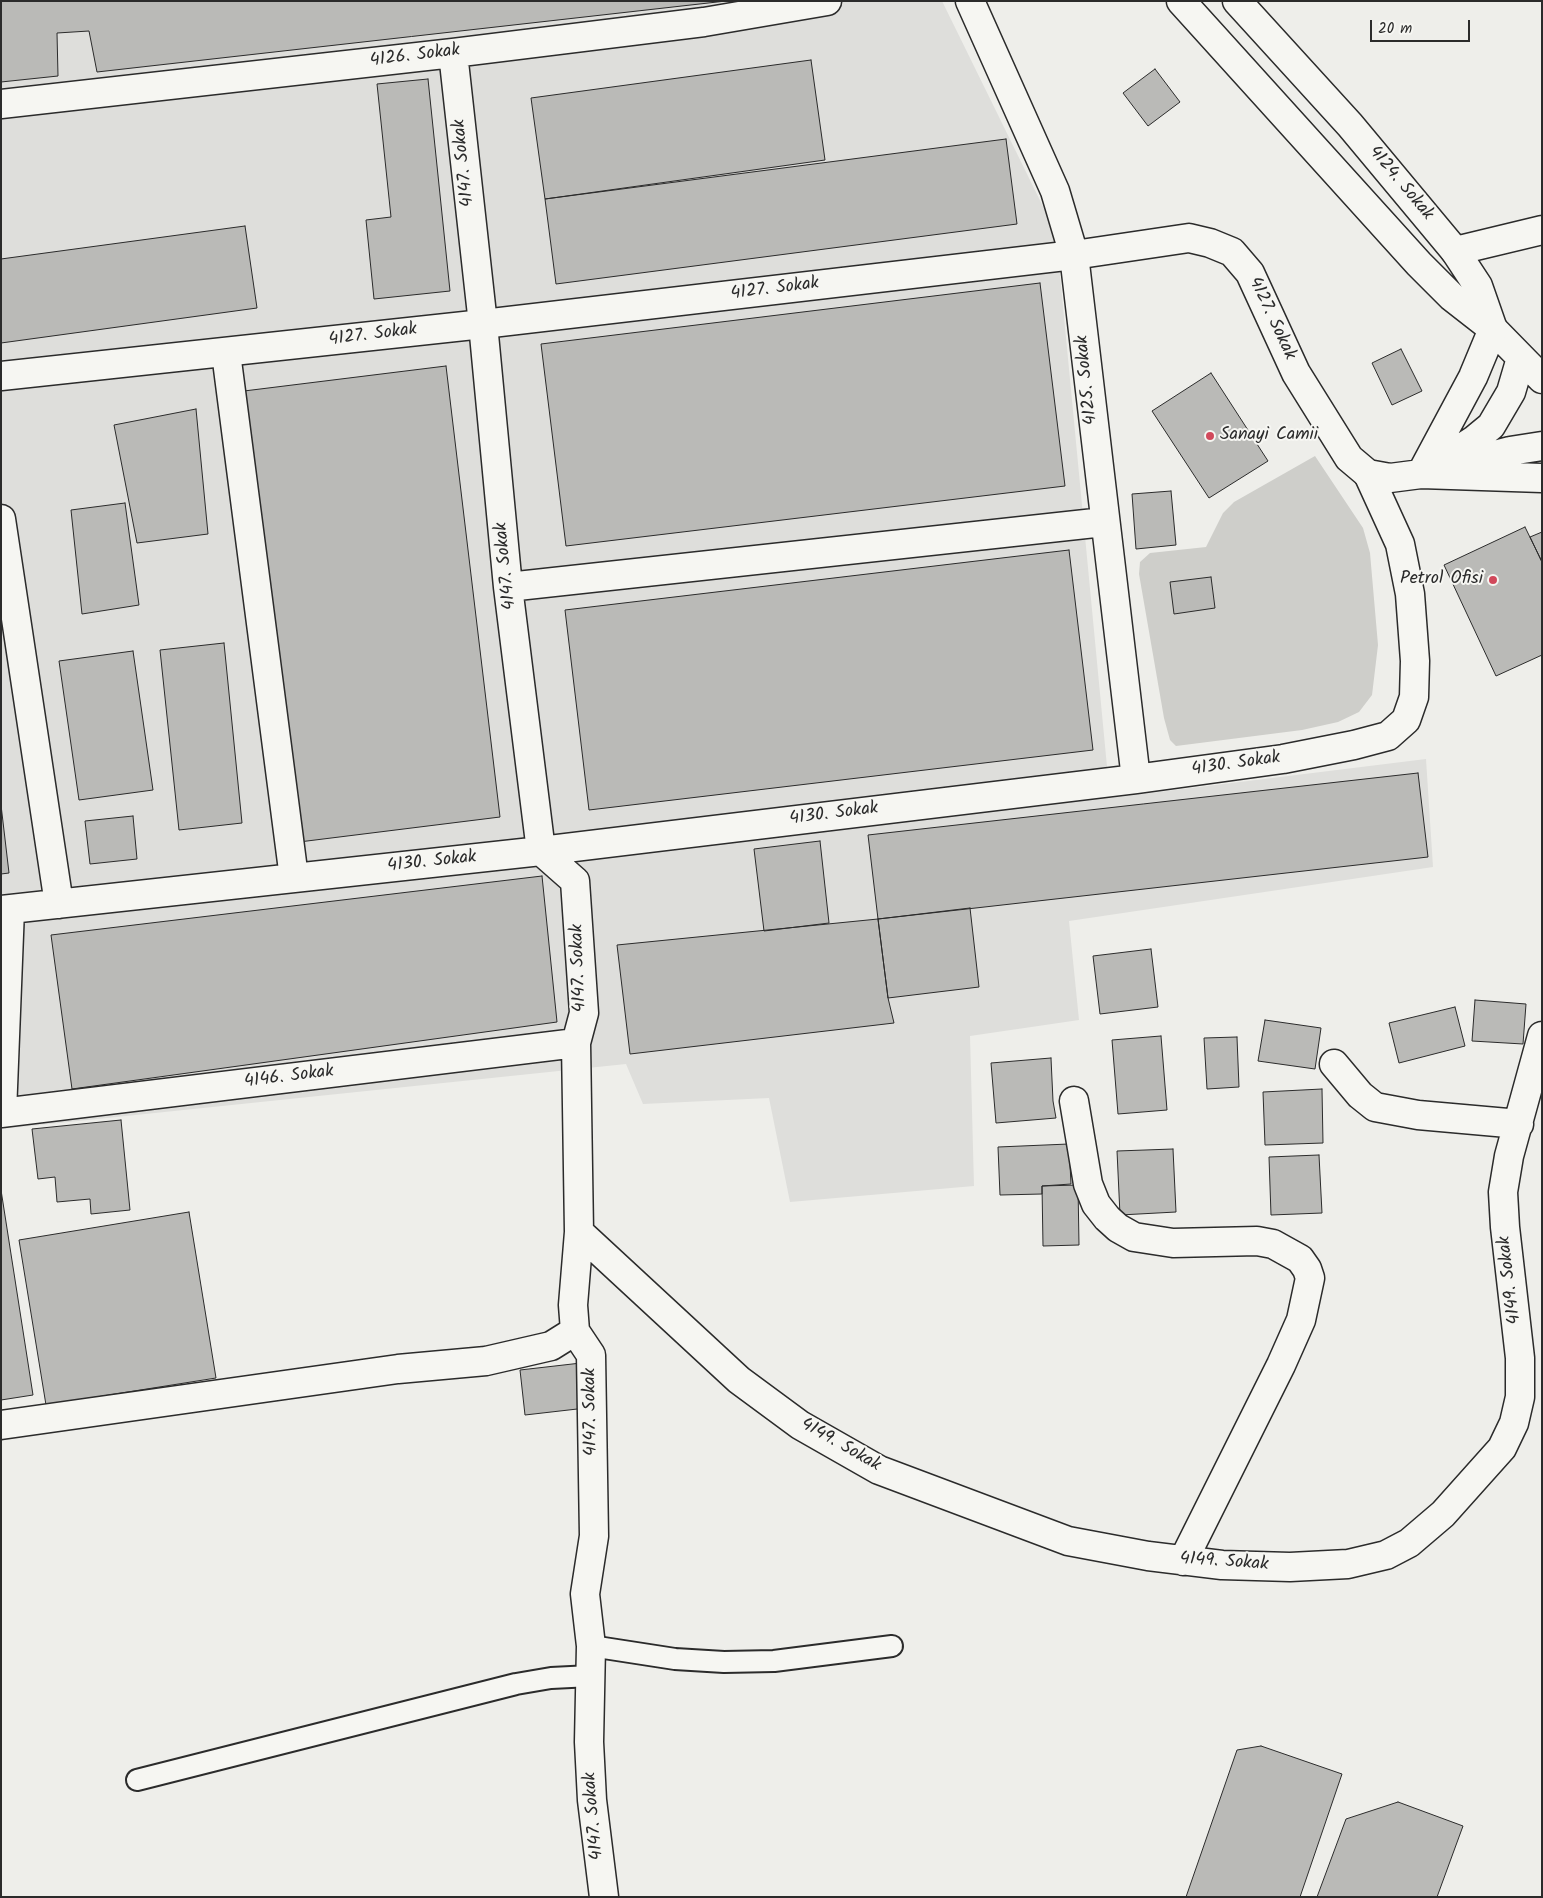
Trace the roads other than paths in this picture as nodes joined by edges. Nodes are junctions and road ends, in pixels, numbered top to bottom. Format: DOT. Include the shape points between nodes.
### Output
graph roads {
  1 [pos="826,1"];
  2 [pos="970,1"];
  3 [pos="1181,1"];
  4 [pos="1237,1"];
  5 [pos="453,53"];
  6 [pos="1,104"];
  7 [pos="1542,230"];
  8 [pos="1455,251"];
  9 [pos="1074,255"];
  10 [pos="483,324"];
  11 [pos="1493,329"];
  12 [pos="226,353"];
  13 [pos="1521,358"];
  14 [pos="1,376"];
  15 [pos="1542,379"];
  16 [pos="1542,446"];
  17 [pos="1368,474"];
  18 [pos="1421,474"];
  19 [pos="1542,478"];
  20 [pos="1,519"];
  21 [pos="1104,522"];
  22 [pos="508,587"];
  23 [pos="1136,779"];
  24 [pos="541,851"];
  25 [pos="294,878"];
  26 [pos="59,904"];
  27 [pos="5,910"];
  28 [pos="1542,1036"];
  29 [pos="576,1043"];
  30 [pos="1334,1064"];
  31 [pos="1074,1101"];
  32 [pos="1,1113"];
  33 [pos="1520,1124"];
  34 [pos="579,1232"];
  35 [pos="576,1332"];
  36 [pos="1,1425"];
  37 [pos="1183,1561"];
  38 [pos="591,1646"];
  39 [pos="892,1646"];
  40 [pos="591,1676"];
  41 [pos="137,1780"];
  42 [pos="604,1897"];
  1 -- 5 [label="street, 4126. Sokak" via="704,22"];
  2 -- 9 [label="street, 4125. Sokak" via="1055,191"];
  3 -- 11 [label="street" via="1419,264 1452,297"];
  4 -- 8 [label="street, 4124. Sokak" via="1350,126"];
  5 -- 6 [label="street, 4126. Sokak"];
  5 -- 10 [label="street, 4147. Sokak"];
  7 -- 8 [label="street"];
  8 -- 11 [label="street, 4124. Sokak" via="1478,286"];
  9 -- 10 [label="street, 4127. Sokak"];
  9 -- 17 [label="street, 4127. Sokak" via="1189,238 1232,252 1250,273 1296,372 1318,409 1349,458"];
  9 -- 21 [label="street, 4125. Sokak"];
  10 -- 12 [label="street, 4127. Sokak"];
  10 -- 22 [label="street, 4147. Sokak"];
  11 -- 13 [label="street, 4124. Sokak"];
  11 -- 18 [label="street" via="1473,377"];
  12 -- 14 [label="street, 4127. Sokak"];
  12 -- 25 [label="street"];
  13 -- 15 [label="street, 4124. Sokak"];
  13 -- 18 [label="street" via="1511,392 1490,426"];
  16 -- 18 [label="street"];
  17 -- 18 [label="street" via="1390,478"];
  17 -- 23 [label="street, 4130. Sokak" via="1400,544 1410,594 1415,670 1414,697 1406,720 1388,736 1354,745 1283,759"];
  18 -- 19 [label="street"];
  20 -- 26 [label="street"];
  21 -- 22 [label="street"];
  21 -- 23 [label="street, 4125. Sokak"];
  22 -- 24 [label="street, 4147. Sokak"];
  23 -- 24 [label="street, 4130. Sokak"];
  24 -- 25 [label="street, 4130. Sokak"];
  24 -- 29 [label="street, 4147. Sokak" via="575,880 584,1013"];
  25 -- 26 [label="street, 4130. Sokak"];
  26 -- 27 [label="street, 4130. Sokak"];
  27 -- 32 [label="street"];
  28 -- 33 [label="street, 4149. Sokak"];
  29 -- 32 [label="street, 4146. Sokak"];
  29 -- 34 [label="street, 4147. Sokak"];
  30 -- 33 [label="street" via="1360,1095 1375,1106 1418,1115"];
  31 -- 37 [label="street" via="1088,1184 1096,1204 1118,1228 1134,1237 1173,1243 1258,1241 1273,1244 1300,1260 1310,1278 1301,1320 1281,1365"];
  33 -- 37 [label="street, 4149. Sokak" via="1509,1156 1504,1192 1520,1358 1520,1397 1514,1424 1502,1448 1442,1514 1409,1542 1386,1555 1348,1564 1290,1568"];
  34 -- 35 [label="street, 4147. Sokak" via="573,1306"];
  34 -- 37 [label="street, 4149. Sokak" via="739,1380 800,1424 879,1470 1068,1541"];
  35 -- 36 [label="street" via="551,1346 486,1361 398,1369"];
  35 -- 38 [label="street, 4147. Sokak" via="591,1355 594,1536 585,1594"];
  38 -- 39 [label="lane" via="675,1659 724,1662 774,1661"];
  38 -- 40 [label="street, 4147. Sokak"];
  40 -- 41 [label="lane" via="550,1678 508,1686"];
  40 -- 42 [label="street, 4147. Sokak" via="589,1742 592,1800"];
}
